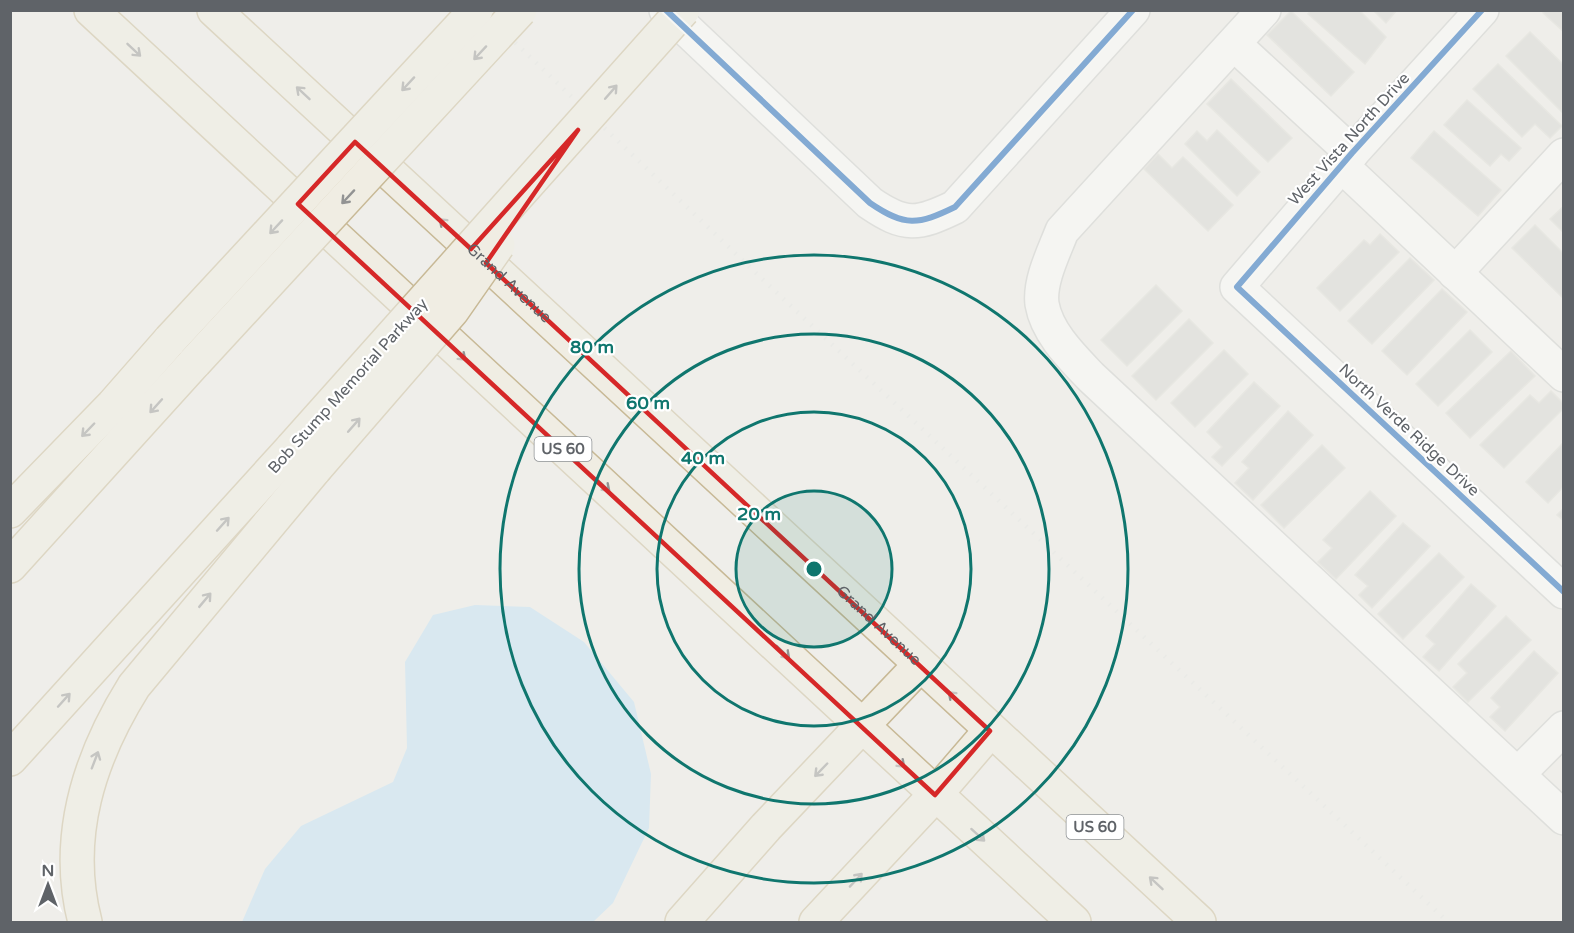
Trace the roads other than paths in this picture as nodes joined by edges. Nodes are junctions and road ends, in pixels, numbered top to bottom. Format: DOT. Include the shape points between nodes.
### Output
graph roads {
  1 [pos="91,10"];
  2 [pos="214,10"];
  3 [pos="476,10"];
  4 [pos="520,10"];
  5 [pos="666,10"];
  6 [pos="683,10"];
  7 [pos="1133,10"];
  8 [pos="1264,10"];
  9 [pos="1482,10"];
  10 [pos="1234,44"];
  11 [pos="1563,155"];
  12 [pos="1347,159"];
  13 [pos="1455,273"];
  14 [pos="1237,287"];
  15 [pos="1563,375"];
  16 [pos="304,459"];
  17 [pos="10,511"];
  18 [pos="10,566"];
  19 [pos="1563,592"];
  20 [pos="920,665"];
  21 [pos="861,728"];
  22 [pos="1563,728"];
  23 [pos="990,731"];
  24 [pos="10,759"];
  25 [pos="1518,774"];
  26 [pos="935,795"];
  27 [pos="1563,818"];
  28 [pos="85,922"];
  29 [pos="681,922"];
  30 [pos="816,922"];
  31 [pos="1074,922"];
  32 [pos="1199,922"];
  1 -- 21 [label="highway, US 60, one-way" via="741,612"];
  20 -- 2 [label="highway, Grand Avenue / US 60, one-way"];
  3 -- 17 [label="highway, one-way, bridge" via="113,405"];
  4 -- 18 [label="highway, one-way, bridge"];
  5 -- 7 [label="street" via="870,203 903,222 913,222 955,207"];
  16 -- 6 [label="highway, Bob Stump Memorial Parkway, one-way, bridge"];
  8 -- 10 [label="street"];
  9 -- 12 [label="street, West Vista North Drive"];
  10 -- 12 [label="street"];
  10 -- 25 [label="street" via="1062,231 1046,276 1042,303 1052,329 1091,377"];
  11 -- 13 [label="street"];
  12 -- 13 [label="street"];
  12 -- 14 [label="street, West Vista North Drive"];
  13 -- 15 [label="street"];
  14 -- 19 [label="street, North Verde Ridge Drive"];
  24 -- 16 [label="highway, Bob Stump Memorial Parkway, one-way"];
  28 -- 16 [label="highway, one-way" via="78,859 81,816 88,777 116,715"];
  20 -- 21 [label="highway"];
  23 -- 20 [label="highway, Grand Avenue / US 60, one-way"];
  21 -- 26 [label="highway, US 60, one-way"];
  21 -- 29 [label="highway, one-way"];
  22 -- 25 [label="street"];
  23 -- 26 [label="highway"];
  32 -- 23 [label="highway, Grand Avenue / US 60, one-way"];
  25 -- 27 [label="street"];
  30 -- 26 [label="highway, one-way"];
  26 -- 31 [label="highway, US 60, one-way"];
}
